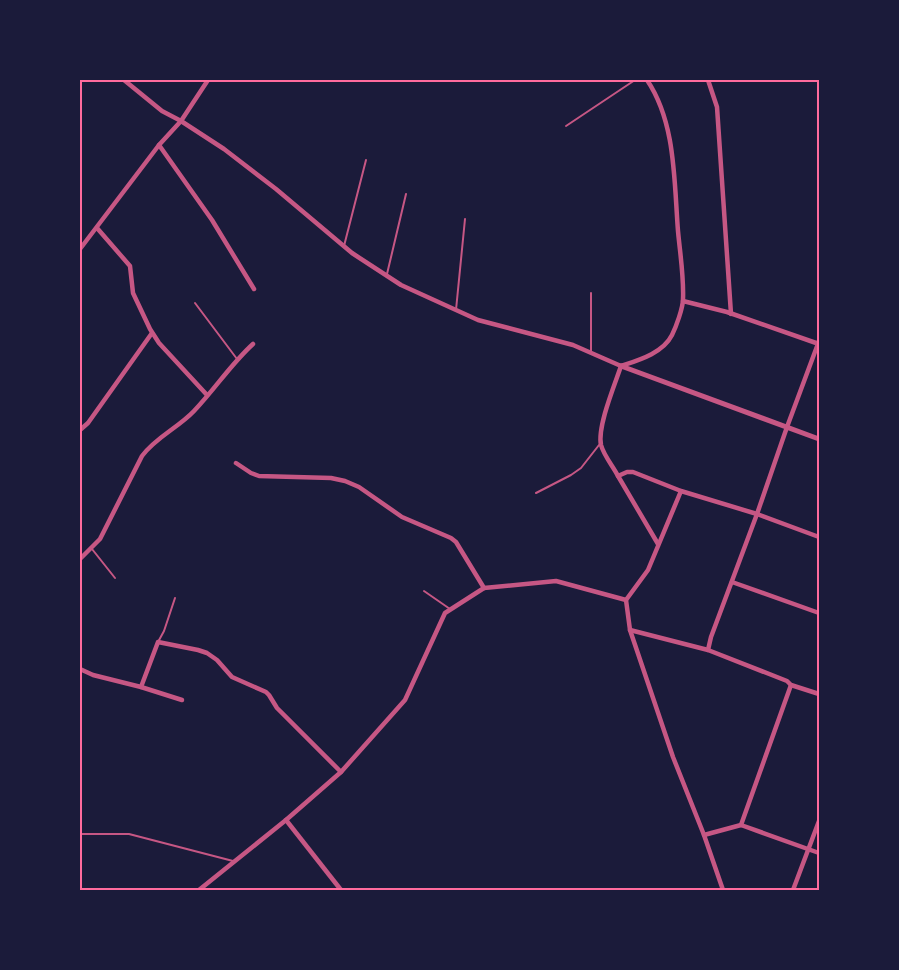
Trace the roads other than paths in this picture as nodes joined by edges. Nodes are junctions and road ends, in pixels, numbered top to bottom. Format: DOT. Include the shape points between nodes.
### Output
graph roads {
  1 [pos="124,80"];
  2 [pos="208,80"];
  3 [pos="635,80"];
  4 [pos="647,80"];
  5 [pos="708,80"];
  6 [pos="181,121"];
  7 [pos="566,126"];
  8 [pos="158,145"];
  9 [pos="366,160"];
  10 [pos="406,194"];
  11 [pos="465,219"];
  12 [pos="97,228"];
  13 [pos="344,246"];
  14 [pos="80,249"];
  15 [pos="386,276"];
  16 [pos="254,289"];
  17 [pos="591,293"];
  18 [pos="684,301"];
  19 [pos="195,303"];
  20 [pos="456,310"];
  21 [pos="731,314"];
  22 [pos="152,333"];
  23 [pos="819,343"];
  24 [pos="253,344"];
  25 [pos="591,353"];
  26 [pos="237,359"];
  27 [pos="621,366"];
  28 [pos="207,396"];
  29 [pos="787,428"];
  30 [pos="80,430"];
  31 [pos="819,439"];
  32 [pos="601,444"];
  33 [pos="236,463"];
  34 [pos="618,476"];
  35 [pos="681,490"];
  36 [pos="536,493"];
  37 [pos="757,514"];
  38 [pos="819,537"];
  39 [pos="658,544"];
  40 [pos="92,548"];
  41 [pos="80,559"];
  42 [pos="116,578"];
  43 [pos="732,582"];
  44 [pos="484,588"];
  45 [pos="424,591"];
  46 [pos="175,598"];
  47 [pos="626,600"];
  48 [pos="450,609"];
  49 [pos="819,613"];
  50 [pos="630,630"];
  51 [pos="158,642"];
  52 [pos="708,650"];
  53 [pos="80,669"];
  54 [pos="791,686"];
  55 [pos="141,687"];
  56 [pos="819,694"];
  57 [pos="182,700"];
  58 [pos="341,772"];
  59 [pos="286,820"];
  60 [pos="819,821"];
  61 [pos="741,825"];
  62 [pos="80,834"];
  63 [pos="704,835"];
  64 [pos="809,849"];
  65 [pos="819,853"];
  66 [pos="233,861"];
  67 [pos="199,890"];
  68 [pos="341,890"];
  69 [pos="723,890"];
  70 [pos="793,890"];
  1 -- 6 [label="street" via="162,111"];
  2 -- 6 [label="street"];
  3 -- 7 [label="lane"];
  4 -- 18 [label="street" via="663,113 673,158"];
  5 -- 21 [label="street" via="717,107"];
  6 -- 8 [label="street"];
  6 -- 13 [label="street" via="224,149"];
  8 -- 12 [label="street"];
  8 -- 16 [label="street" via="212,220"];
  9 -- 13 [label="lane"];
  10 -- 15 [label="lane"];
  11 -- 20 [label="lane"];
  12 -- 14 [label="street"];
  12 -- 22 [label="street" via="130,266 133,293"];
  13 -- 15 [label="street"];
  15 -- 20 [label="street"];
  17 -- 25 [label="lane"];
  18 -- 21 [label="street"];
  18 -- 27 [label="street" via="673,334 665,344"];
  19 -- 26 [label="lane"];
  20 -- 25 [label="street" via="478,320 573,345"];
  21 -- 23 [label="street"];
  22 -- 28 [label="street"];
  22 -- 30 [label="street"];
  23 -- 29 [label="street"];
  24 -- 26 [label="street"];
  25 -- 27 [label="street"];
  26 -- 28 [label="street"];
  27 -- 29 [label="street"];
  27 -- 32 [label="street" via="606,410"];
  28 -- 40 [label="street" via="187,418 142,456 100,539"];
  29 -- 31 [label="street"];
  29 -- 37 [label="street"];
  32 -- 34 [label="street"];
  32 -- 36 [label="lane" via="581,468"];
  33 -- 44 [label="street" via="259,476 331,478 359,487 402,517 456,542"];
  34 -- 35 [label="street" via="630,471"];
  34 -- 39 [label="street"];
  35 -- 37 [label="street"];
  35 -- 39 [label="street"];
  37 -- 38 [label="street"];
  37 -- 43 [label="street"];
  39 -- 47 [label="street" via="648,570"];
  40 -- 41 [label="street"];
  40 -- 42 [label="lane"];
  43 -- 49 [label="street"];
  43 -- 52 [label="street"];
  44 -- 47 [label="street" via="556,581"];
  44 -- 48 [label="street"];
  45 -- 48 [label="lane"];
  46 -- 51 [label="lane"];
  47 -- 50 [label="street"];
  48 -- 58 [label="street" via="441,619 405,700"];
  50 -- 52 [label="street"];
  50 -- 63 [label="street" via="673,757"];
  51 -- 55 [label="street"];
  51 -- 58 [label="street" via="207,653 232,676 270,695 277,708"];
  52 -- 54 [label="street" via="787,681"];
  53 -- 55 [label="street"];
  54 -- 56 [label="street"];
  54 -- 61 [label="street"];
  55 -- 57 [label="street"];
  58 -- 59 [label="street"];
  59 -- 66 [label="street"];
  59 -- 68 [label="street"];
  60 -- 64 [label="street"];
  61 -- 63 [label="street"];
  61 -- 64 [label="street"];
  62 -- 66 [label="lane" via="129,834"];
  63 -- 69 [label="street"];
  64 -- 65 [label="street"];
  64 -- 70 [label="street"];
  66 -- 67 [label="street"];
}
